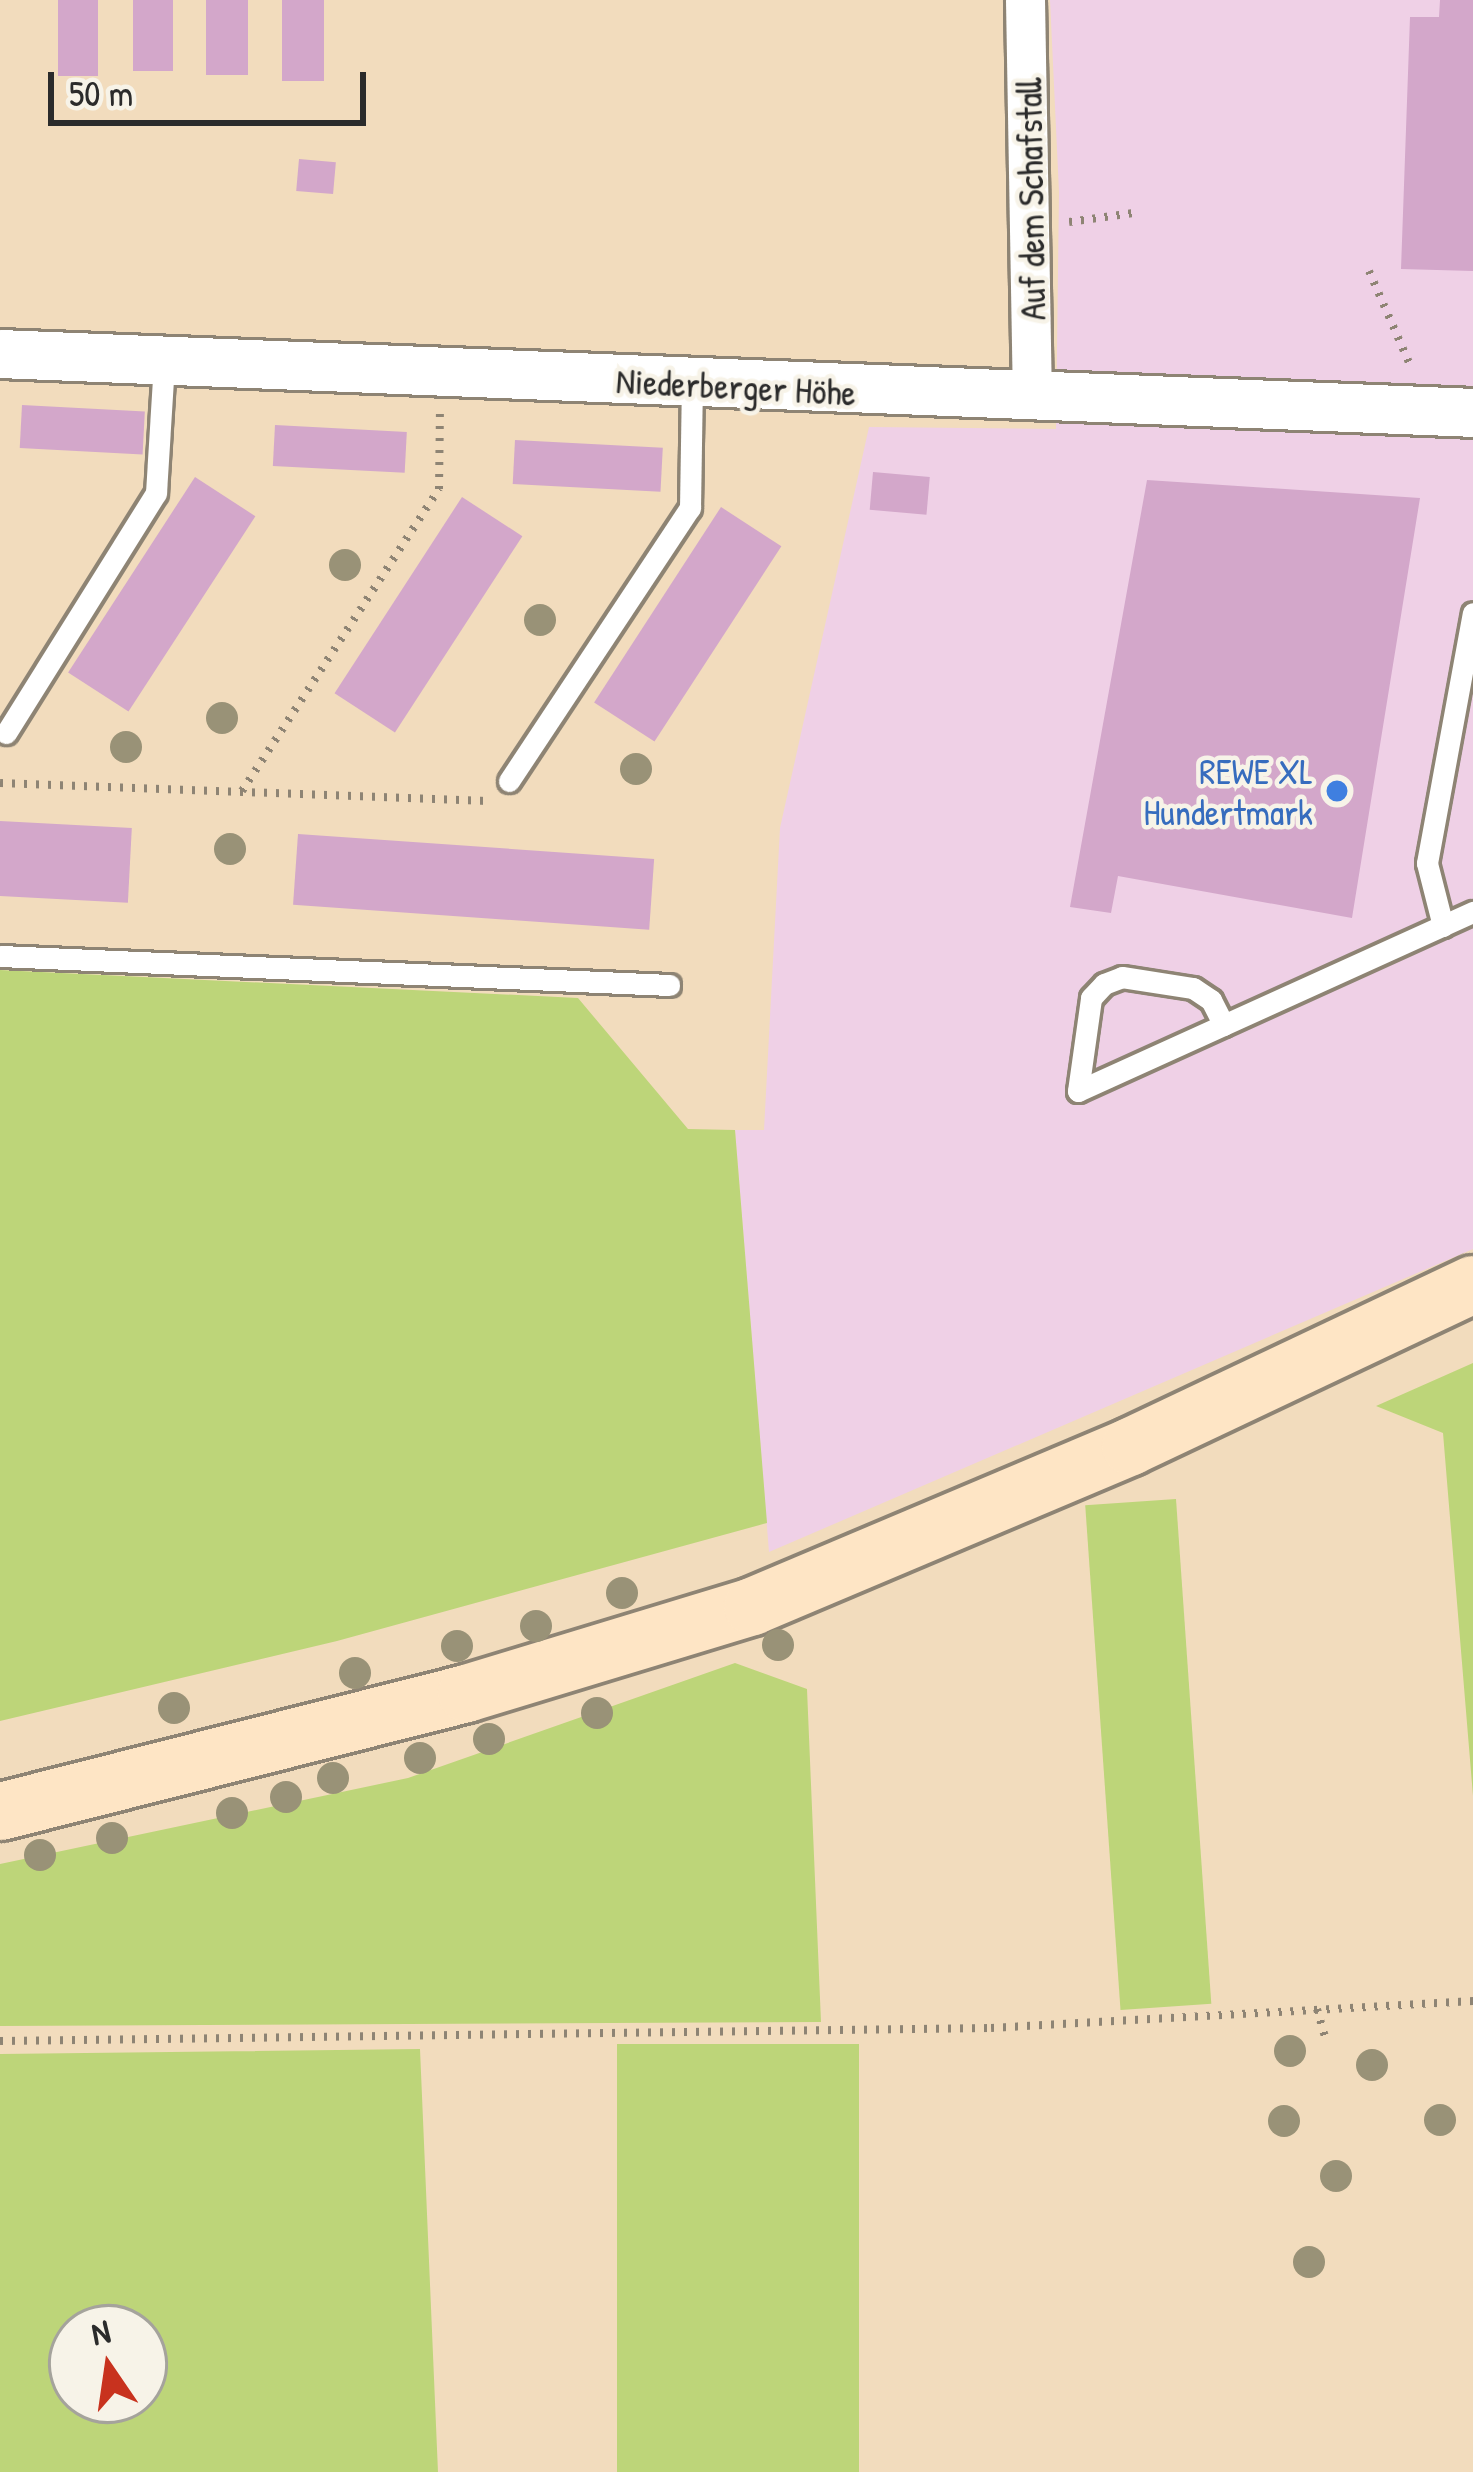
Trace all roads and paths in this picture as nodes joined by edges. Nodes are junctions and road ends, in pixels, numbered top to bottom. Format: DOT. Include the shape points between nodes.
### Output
graph roads {
  1 [pos="1025,0"];
  2 [pos="1133,213"];
  3 [pos="1032,227"];
  4 [pos="1369,271"];
  5 [pos="0,354"];
  6 [pos="164,361"];
  7 [pos="1410,365"];
  8 [pos="440,374"];
  9 [pos="692,384"];
  10 [pos="1032,397"];
  11 [pos="1473,412"];
  12 [pos="1473,613"];
  13 [pos="6,733"];
  14 [pos="509,781"];
  15 [pos="0,783"];
  16 [pos="242,791"];
  17 [pos="1473,912"];
  18 [pos="1443,926"];
  19 [pos="0,956"];
  20 [pos="669,985"];
  21 [pos="1224,1025"];
  22 [pos="1473,1284"];
  23 [pos="0,1811"];
  24 [pos="1473,2001"];
  25 [pos="1317,2009"];
  26 [pos="0,2041"];
  27 [pos="1327,2041"];
  1 -- 3 [label="street, Auf dem Schafstall"];
  2 -- 3 [label="path"];
  3 -- 10 [label="street, Auf dem Schafstall"];
  4 -- 7 [label="path"];
  5 -- 6 [label="street, Niederberger Höhe"];
  6 -- 8 [label="street, Niederberger Höhe"];
  6 -- 13 [label="lane" via="156,494"];
  8 -- 9 [label="street, Niederberger Höhe"];
  8 -- 16 [label="path" via="439,489"];
  9 -- 10 [label="street, Niederberger Höhe"];
  9 -- 14 [label="lane" via="690,508"];
  10 -- 11 [label="street, Niederberger Höhe"];
  12 -- 18 [label="lane" via="1427,862"];
  14 -- 16 [label="path" via="516,802"];
  15 -- 16 [label="path"];
  17 -- 18 [label="lane"];
  18 -- 21 [label="lane"];
  19 -- 20 [label="lane"];
  21 -- 21 [label="lane" via="1119,1072 1078,1091 1091,998 1104,984 1122,977 1192,988"];
  22 -- 23 [label="main road" via="1130,1447 752,1606 466,1694"];
  24 -- 25 [label="path"];
  25 -- 26 [label="path" via="969,2029"];
  25 -- 27 [label="path"];
}
